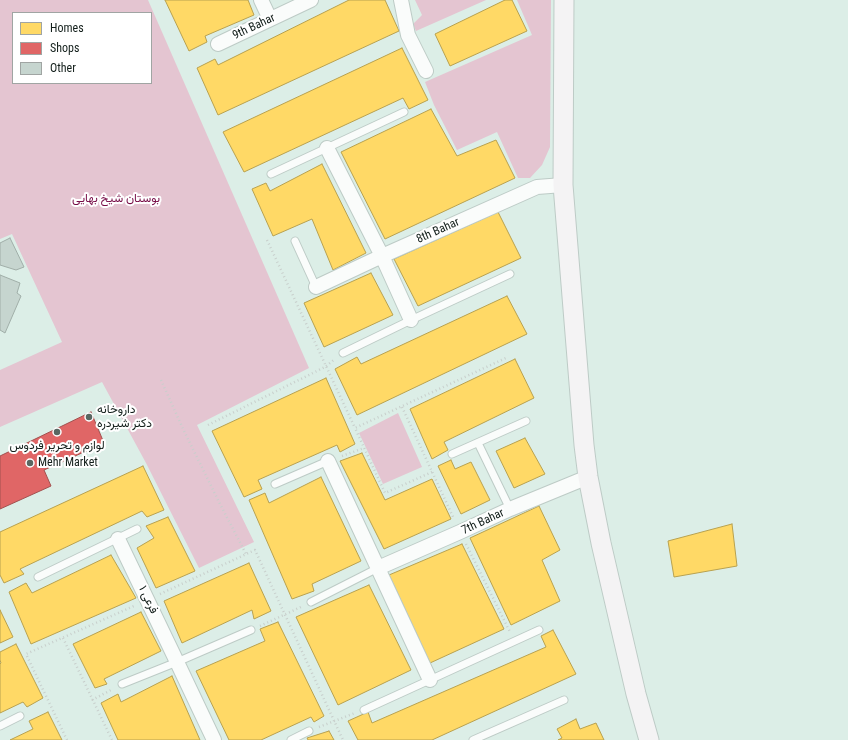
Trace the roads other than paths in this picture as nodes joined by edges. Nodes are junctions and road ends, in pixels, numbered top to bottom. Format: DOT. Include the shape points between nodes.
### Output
graph roads {
  1 [pos="261,0"];
  2 [pos="311,0"];
  3 [pos="401,0"];
  4 [pos="564,0"];
  5 [pos="270,19"];
  6 [pos="218,44"];
  7 [pos="426,72"];
  8 [pos="404,112"];
  9 [pos="327,148"];
  10 [pos="270,174"];
  11 [pos="563,185"];
  12 [pos="295,241"];
  13 [pos="382,256"];
  14 [pos="510,274"];
  15 [pos="316,287"];
  16 [pos="411,320"];
  17 [pos="343,353"];
  18 [pos="526,421"];
  19 [pos="478,443"];
  20 [pos="452,454"];
  21 [pos="328,461"];
  22 [pos="588,477"];
  23 [pos="275,484"];
  24 [pos="510,509"];
  25 [pos="137,529"];
  26 [pos="118,538"];
  27 [pos="378,568"];
  28 [pos="38,577"];
  29 [pos="311,602"];
  30 [pos="251,630"];
  31 [pos="539,630"];
  32 [pos="177,662"];
  33 [pos="430,680"];
  34 [pos="122,684"];
  35 [pos="564,700"];
  36 [pos="364,710"];
  37 [pos="20,716"];
  38 [pos="0,726"];
  39 [pos="309,731"];
  40 [pos="214,740"];
  41 [pos="291,740"];
  42 [pos="473,740"];
  43 [pos="649,740"];
  1 -- 5 [label="street"];
  2 -- 5 [label="street, 9th Bahar"];
  3 -- 7 [label="street" via="408,35"];
  4 -- 11 [label="street"];
  5 -- 6 [label="street, 9th Bahar"];
  8 -- 9 [label="lane"];
  9 -- 10 [label="lane"];
  9 -- 13 [label="street"];
  11 -- 13 [label="street, 8th Bahar" via="537,187"];
  11 -- 22 [label="street"];
  12 -- 15 [label="lane"];
  13 -- 15 [label="street, 8th Bahar"];
  13 -- 16 [label="street"];
  14 -- 16 [label="lane"];
  16 -- 17 [label="lane"];
  18 -- 19 [label="lane"];
  19 -- 20 [label="lane"];
  19 -- 24 [label="lane"];
  21 -- 23 [label="lane"];
  21 -- 27 [label="street"];
  22 -- 24 [label="street, 7th Bahar"];
  22 -- 43 [label="street" via="632,679"];
  24 -- 27 [label="street, 7th Bahar"];
  25 -- 26 [label="lane"];
  26 -- 28 [label="lane"];
  26 -- 32 [label="street, فرعی ۱"];
  27 -- 29 [label="lane"];
  27 -- 33 [label="street"];
  30 -- 32 [label="lane"];
  31 -- 33 [label="lane"];
  32 -- 34 [label="lane"];
  32 -- 40 [label="street, فرعی ۱"];
  33 -- 36 [label="lane"];
  35 -- 42 [label="lane"];
  37 -- 38 [label="lane"];
  39 -- 41 [label="lane"];
}
